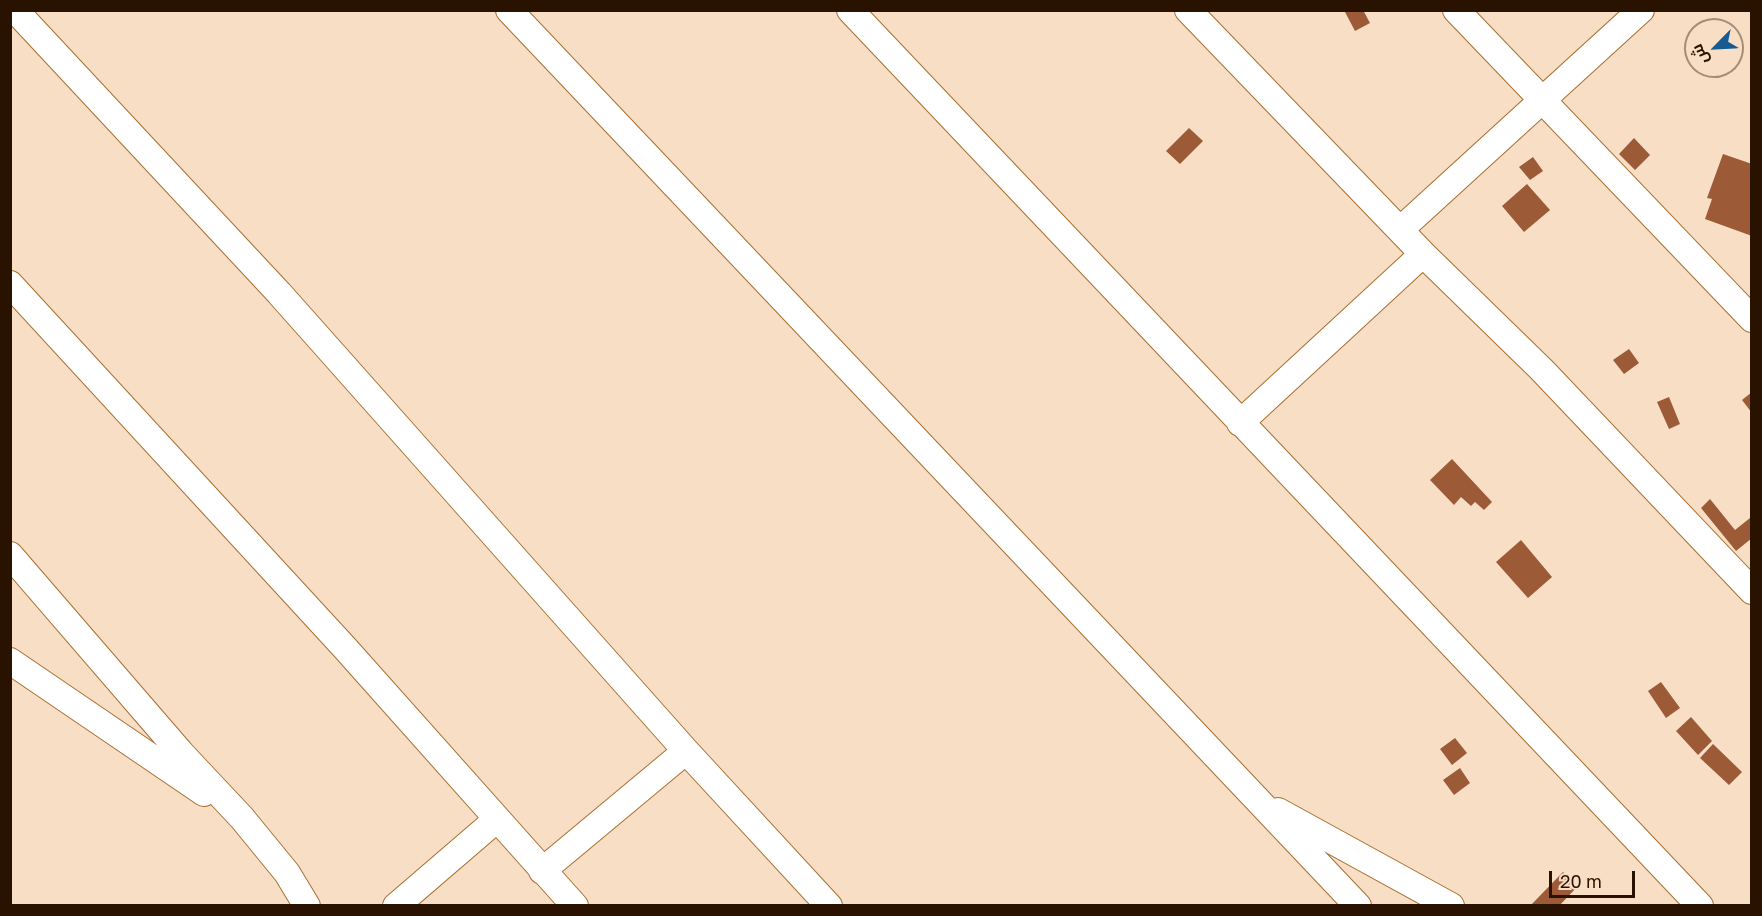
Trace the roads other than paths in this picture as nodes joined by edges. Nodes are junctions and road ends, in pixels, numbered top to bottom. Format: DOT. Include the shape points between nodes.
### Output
graph roads {
  1 [pos="15,10"];
  2 [pos="510,10"];
  3 [pos="850,10"];
  4 [pos="1188,10"];
  5 [pos="1456,10"];
  6 [pos="1641,10"];
  7 [pos="1540,101"];
  8 [pos="1400,230"];
  9 [pos="1423,254"];
  10 [pos="10,284"];
  11 [pos="1752,319"];
  12 [pos="1239,423"];
  13 [pos="10,555"];
  14 [pos="1752,591"];
  15 [pos="10,661"];
  16 [pos="686,751"];
  17 [pos="1257,799"];
  18 [pos="242,818"];
  19 [pos="496,820"];
  20 [pos="542,871"];
  21 [pos="308,906"];
  22 [pos="396,906"];
  23 [pos="575,906"];
  24 [pos="829,906"];
  25 [pos="1358,906"];
  26 [pos="1452,906"];
  27 [pos="1700,906"];
  1 -- 16 [label="street" via="279,293"];
  2 -- 17 [label="street"];
  3 -- 12 [label="street"];
  4 -- 8 [label="street"];
  5 -- 7 [label="street"];
  6 -- 7 [label="street"];
  7 -- 8 [label="street"];
  7 -- 11 [label="street"];
  8 -- 9 [label="street"];
  9 -- 12 [label="street"];
  9 -- 14 [label="street" via="1542,370"];
  10 -- 19 [label="street" via="345,648"];
  12 -- 27 [label="street"];
  13 -- 18 [label="street"];
  15 -- 18 [label="street"];
  16 -- 20 [label="street"];
  16 -- 24 [label="street"];
  17 -- 25 [label="street"];
  17 -- 26 [label="street"];
  18 -- 21 [label="street"];
  19 -- 20 [label="street"];
  19 -- 22 [label="street"];
  20 -- 23 [label="street"];
}
